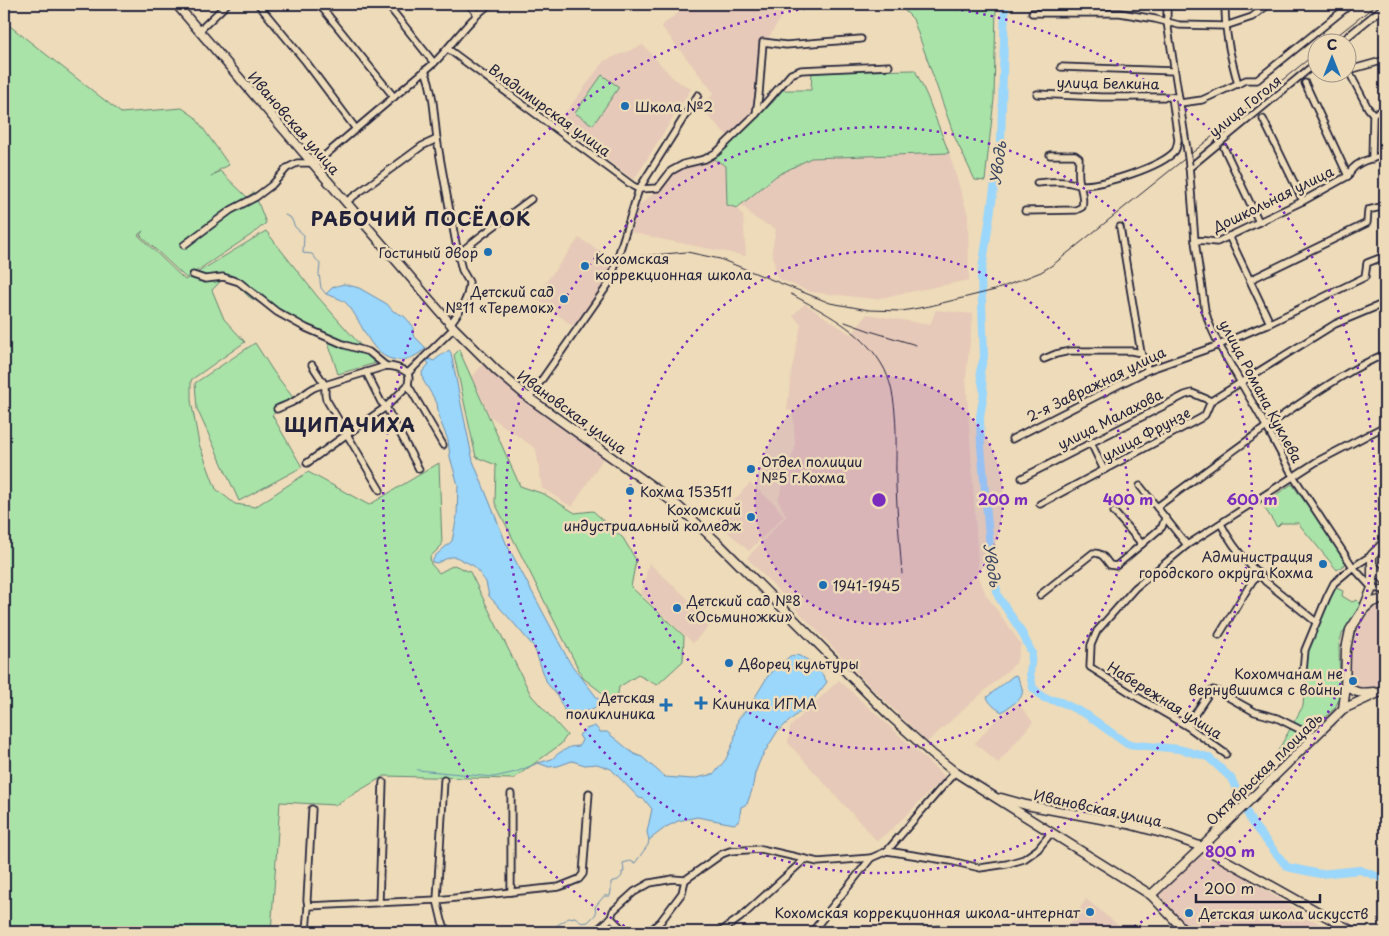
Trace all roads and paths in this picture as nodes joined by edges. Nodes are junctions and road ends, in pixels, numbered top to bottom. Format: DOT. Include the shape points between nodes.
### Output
graph roads {
  1 [pos="176,4"];
  2 [pos="227,4"];
  3 [pos="258,4"];
  4 [pos="319,4"];
  5 [pos="387,4"];
  6 [pos="469,4"];
  7 [pos="490,4"];
  8 [pos="1167,4"];
  9 [pos="1225,4"];
  10 [pos="1269,4"];
  11 [pos="1351,4"];
  12 [pos="1385,6"];
  13 [pos="1032,13"];
  14 [pos="477,14"];
  15 [pos="1167,22"];
  16 [pos="1225,26"];
  17 [pos="199,31"];
  18 [pos="1353,32"];
  19 [pos="861,38"];
  20 [pos="448,50"];
  21 [pos="1385,60"];
  22 [pos="434,63"];
  23 [pos="889,66"];
  24 [pos="1061,66"];
  25 [pos="1356,66"];
  26 [pos="425,70"];
  27 [pos="1174,71"];
  28 [pos="1306,71"];
  29 [pos="1355,82"];
  30 [pos="1305,83"];
  31 [pos="1238,84"];
  32 [pos="1036,94"];
  33 [pos="698,95"];
  34 [pos="394,97"];
  35 [pos="1172,97"];
  36 [pos="1180,100"];
  37 [pos="1385,110"];
  38 [pos="756,114"];
  39 [pos="1373,114"];
  40 [pos="1263,119"];
  41 [pos="356,129"];
  42 [pos="437,139"];
  43 [pos="1224,148"];
  44 [pos="1385,155"];
  45 [pos="1050,156"];
  46 [pos="1372,159"];
  47 [pos="313,163"];
  48 [pos="1189,167"];
  49 [pos="1348,176"];
  50 [pos="1037,183"];
  51 [pos="1081,185"];
  52 [pos="639,189"];
  53 [pos="531,199"];
  54 [pos="1303,201"];
  55 [pos="346,202"];
  56 [pos="1385,206"];
  57 [pos="1025,211"];
  58 [pos="1259,222"];
  59 [pos="1120,227"];
  60 [pos="1229,236"];
  61 [pos="1195,241"];
  62 [pos="184,245"];
  63 [pos="458,254"];
  64 [pos="1385,256"];
  65 [pos="194,275"];
  66 [pos="1250,280"];
  67 [pos="1385,303"];
  68 [pos="1270,323"];
  69 [pos="452,326"];
  70 [pos="1219,345"];
  71 [pos="1142,353"];
  72 [pos="1385,354"];
  73 [pos="1044,359"];
  74 [pos="312,365"];
  75 [pos="386,366"];
  76 [pos="1148,370"];
  77 [pos="366,372"];
  78 [pos="408,373"];
  79 [pos="1241,383"];
  80 [pos="326,385"];
  81 [pos="408,385"];
  82 [pos="529,398"];
  83 [pos="1211,401"];
  84 [pos="386,407"];
  85 [pos="277,409"];
  86 [pos="1266,426"];
  87 [pos="1385,426"];
  88 [pos="348,433"];
  89 [pos="1012,438"];
  90 [pos="1091,443"];
  91 [pos="443,445"];
  92 [pos="307,463"];
  93 [pos="419,469"];
  94 [pos="1104,470"];
  95 [pos="1293,476"];
  96 [pos="1022,478"];
  97 [pos="1140,486"];
  98 [pos="380,490"];
  99 [pos="1040,504"];
  100 [pos="1156,507"];
  101 [pos="1114,512"];
  102 [pos="1165,518"];
  103 [pos="1220,524"];
  104 [pos="1385,542"];
  105 [pos="1142,544"];
  106 [pos="1187,546"];
  107 [pos="1372,559"];
  108 [pos="1353,567"];
  109 [pos="1260,575"];
  110 [pos="1385,580"];
  111 [pos="1372,588"];
  112 [pos="1385,590"];
  113 [pos="1040,595"];
  114 [pos="1385,600"];
  115 [pos="1363,610"];
  116 [pos="1316,622"];
  117 [pos="1219,635"];
  118 [pos="1303,672"];
  119 [pos="1346,677"];
  120 [pos="1382,691"];
  121 [pos="1342,709"];
  122 [pos="1187,726"];
  123 [pos="1315,738"];
  124 [pos="1226,754"];
  125 [pos="955,772"];
  126 [pos="444,780"];
  127 [pos="384,782"];
  128 [pos="589,793"];
  129 [pos="512,794"];
  130 [pos="994,797"];
  131 [pos="1038,807"];
  132 [pos="312,808"];
  133 [pos="1030,820"];
  134 [pos="1050,833"];
  135 [pos="1202,847"];
  136 [pos="887,851"];
  137 [pos="871,858"];
  138 [pos="804,860"];
  139 [pos="685,880"];
  140 [pos="511,892"];
  141 [pos="1151,895"];
  142 [pos="437,900"];
  143 [pos="379,902"];
  144 [pos="308,906"];
  145 [pos="611,918"];
  146 [pos="306,932"];
  147 [pos="447,932"];
  148 [pos="595,932"];
  149 [pos="624,932"];
  150 [pos="649,932"];
  151 [pos="720,932"];
  152 [pos="812,932"];
  153 [pos="1186,932"];
  154 [pos="1354,932"];
  1 -- 17 [label="main road, Ивановская улица"];
  2 -- 17 [label="street"];
  3 -- 41 [label="street"];
  4 -- 34 [label="street"];
  5 -- 22 [label="street"];
  6 -- 14 [label="street"];
  7 -- 14 [label="street"];
  8 -- 15 [label="street, улица Романа Куклева"];
  9 -- 16 [label="street"];
  10 -- 16 [label="street" via="1252,17"];
  11 -- 31 [label="street, улица Белкина" via="1257,80"];
  12 -- 18 [label="street"];
  13 -- 15 [label="street" via="1120,13"];
  14 -- 20 [label="street"];
  15 -- 16 [label="street"];
  15 -- 27 [label="street, улица Романа Куклева"];
  16 -- 31 [label="street"];
  17 -- 47 [label="main road, Ивановская улица"];
  19 -- 38 [label="street" via="786,45 763,42"];
  20 -- 22 [label="street"];
  20 -- 52 [label="street, Владимирская улица"];
  21 -- 25 [label="street"];
  22 -- 26 [label="street"];
  23 -- 38 [label="street" via="801,70 791,74"];
  24 -- 27 [label="street"];
  26 -- 34 [label="street"];
  26 -- 42 [label="street" via="431,85"];
  27 -- 36 [label="street, улица Романа Куклева"];
  28 -- 48 [label="street, улица Гоголя"];
  29 -- 39 [label="street"];
  30 -- 49 [label="street"];
  31 -- 36 [label="street, улица Белкина" via="1202,100"];
  32 -- 35 [label="street, улица Белкина"];
  33 -- 52 [label="street"];
  34 -- 41 [label="street"];
  35 -- 36 [label="street, улица Белкина"];
  35 -- 51 [label="street" via="1178,140 1175,151 1150,167 1112,180"];
  36 -- 48 [label="street, улица Романа Куклева, bridge"];
  37 -- 39 [label="street"];
  38 -- 52 [label="street" via="718,152 671,171 658,188"];
  39 -- 46 [label="street"];
  40 -- 54 [label="street"];
  41 -- 47 [label="street"];
  42 -- 55 [label="street" via="422,146"];
  42 -- 63 [label="street"];
  43 -- 58 [label="street"];
  44 -- 46 [label="street, Дошкольная улица"];
  45 -- 51 [label="street" via="1076,155"];
  46 -- 49 [label="street, Дошкольная улица" via="1358,164"];
  47 -- 55 [label="main road, Ивановская улица"];
  47 -- 62 [label="street" via="296,163 287,168 256,197 231,210"];
  48 -- 61 [label="street, улица Романа Куклева"];
  49 -- 54 [label="street, Дошкольная улица"];
  50 -- 51 [label="street"];
  51 -- 57 [label="street" via="1083,204 1076,210"];
  52 -- 82 [label="street" via="610,282"];
  53 -- 63 [label="street"];
  54 -- 58 [label="street, Дошкольная улица"];
  55 -- 69 [label="main road, Ивановская улица"];
  56 -- 66 [label="street" via="1368,210 1367,223"];
  58 -- 60 [label="street, Дошкольная улица"];
  59 -- 71 [label="street"];
  60 -- 61 [label="street, Дошкольная улица" via="1217,242"];
  60 -- 66 [label="street"];
  61 -- 70 [label="street, улица Романа Куклева" via="1205,310"];
  63 -- 69 [label="street" via="462,270 470,282 462,309"];
  64 -- 68 [label="street, 2-я Завражная улица" via="1367,263 1365,277"];
  65 -- 75 [label="street" via="239,282 277,312 306,328 369,352"];
  66 -- 68 [label="street"];
  67 -- 79 [label="street, улица Фрунзе" via="1335,324"];
  68 -- 70 [label="street, 2-я Завражная улица"];
  69 -- 78 [label="street"];
  69 -- 82 [label="main road, Ивановская улица"];
  70 -- 76 [label="street, 2-я Завражная улица"];
  70 -- 79 [label="street, улица Романа Куклева"];
  71 -- 73 [label="street" via="1070,351"];
  71 -- 76 [label="street"];
  72 -- 86 [label="street" via="1338,377"];
  74 -- 80 [label="street"];
  75 -- 77 [label="street"];
  75 -- 78 [label="street"];
  76 -- 89 [label="street, 2-я Завражная улица"];
  77 -- 80 [label="street"];
  77 -- 84 [label="street"];
  78 -- 81 [label="street"];
  79 -- 83 [label="street, улица Фрунзе"];
  79 -- 86 [label="street, улица Романа Куклева"];
  80 -- 85 [label="street" via="320,385"];
  80 -- 88 [label="street" via="326,399"];
  81 -- 84 [label="street"];
  81 -- 91 [label="street"];
  82 -- 125 [label="main road, Ивановская улица" via="679,507 888,714"];
  83 -- 90 [label="street, улица Малахова" via="1192,393 1185,394"];
  83 -- 94 [label="street, улица Фрунзе" via="1201,418"];
  84 -- 88 [label="street"];
  84 -- 93 [label="street"];
  86 -- 95 [label="street, улица Романа Куклева"];
  86 -- 100 [label="street"];
  87 -- 95 [label="street"];
  88 -- 92 [label="street"];
  88 -- 98 [label="street"];
  90 -- 94 [label="street"];
  90 -- 96 [label="street, улица Малахова"];
  94 -- 99 [label="street, улица Фрунзе"];
  95 -- 103 [label="street"];
  95 -- 108 [label="street, улица Романа Куклева"];
  97 -- 100 [label="street"];
  100 -- 102 [label="street"];
  101 -- 105 [label="street"];
  102 -- 105 [label="street" via="1162,527"];
  102 -- 106 [label="street"];
  103 -- 106 [label="street"];
  103 -- 109 [label="street"];
  104 -- 107 [label="main road"];
  105 -- 113 [label="street" via="1116,566 1110,565 1102,554 1092,553"];
  106 -- 122 [label="street, Набережная улица" via="1135,588 1097,631 1091,645 1090,667"];
  107 -- 108 [label="street"];
  107 -- 110 [label="main road"];
  107 -- 111 [label="main road"];
  108 -- 111 [label="street, улица Романа Куклева"];
  108 -- 116 [label="street" via="1334,583"];
  109 -- 116 [label="street"];
  109 -- 117 [label="street"];
  111 -- 112 [label="street"];
  111 -- 115 [label="main road"];
  114 -- 115 [label="main road" via="1372,602"];
  115 -- 119 [label="main road" via="1350,630"];
  116 -- 118 [label="street" via="1306,650"];
  119 -- 120 [label="main road" via="1354,691"];
  119 -- 121 [label="main road"];
  120 -- 121 [label="main road"];
  121 -- 123 [label="main road, Октябрьская площадь"];
  122 -- 123 [label="street" via="1213,690"];
  122 -- 124 [label="street, Набережная улица"];
  123 -- 135 [label="main road, Октябрьская площадь"];
  125 -- 130 [label="main road, Ивановская улица"];
  125 -- 136 [label="street"];
  126 -- 142 [label="street"];
  127 -- 143 [label="street"];
  128 -- 140 [label="street" via="583,874 559,887"];
  129 -- 140 [label="street"];
  130 -- 131 [label="main road, Ивановская улица"];
  130 -- 133 [label="main road, Ивановская улица"];
  131 -- 133 [label="main road" via="1032,811"];
  131 -- 135 [label="main road, Ивановская улица" via="1128,824"];
  132 -- 144 [label="street"];
  133 -- 134 [label="main road, Ивановская улица"];
  134 -- 136 [label="street" via="1038,849 1024,859 980,868"];
  134 -- 141 [label="main road, Ивановская улица"];
  135 -- 141 [label="main road, Октябрьская площадь"];
  135 -- 154 [label="main road, Ивановская улица"];
  136 -- 137 [label="street"];
  137 -- 138 [label="street"];
  137 -- 152 [label="street"];
  138 -- 139 [label="street" via="761,849 730,852 722,854"];
  138 -- 151 [label="street"];
  139 -- 145 [label="street" via="650,883 634,892"];
  139 -- 150 [label="street" via="682,893"];
  140 -- 142 [label="street"];
  141 -- 153 [label="main road, Ивановская улица"];
  142 -- 143 [label="street"];
  142 -- 147 [label="street"];
  143 -- 144 [label="street"];
  144 -- 146 [label="street"];
  145 -- 148 [label="street"];
  145 -- 149 [label="street"];
}
